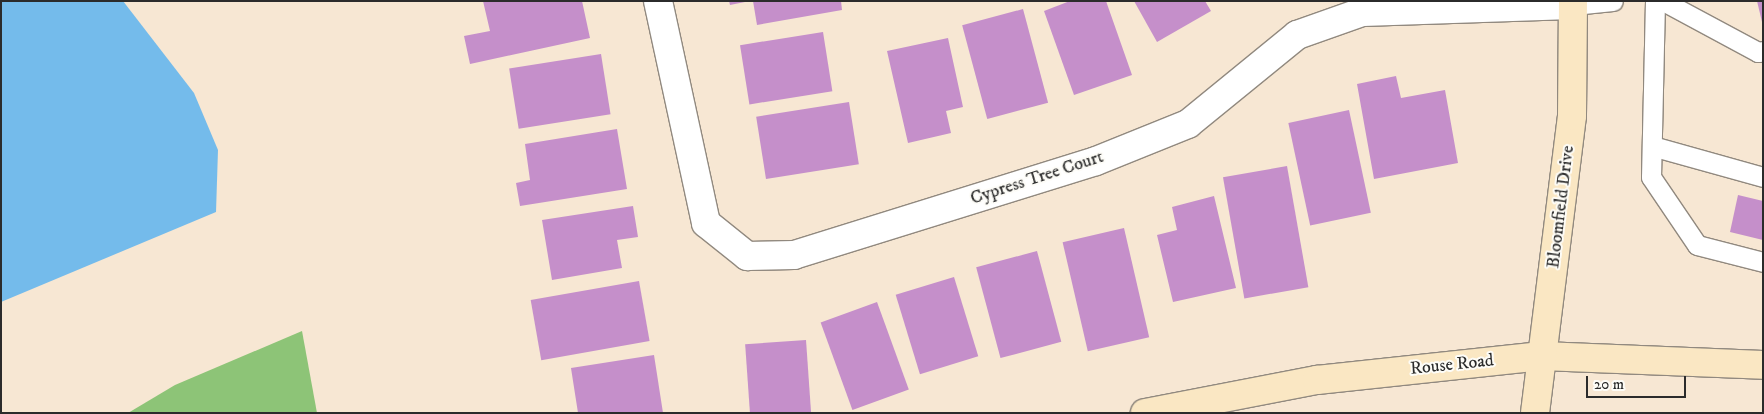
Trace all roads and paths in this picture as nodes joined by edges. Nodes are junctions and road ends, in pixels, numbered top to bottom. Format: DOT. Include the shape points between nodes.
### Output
graph roads {
  1 [pos="658,1"];
  2 [pos="1613,1"];
  3 [pos="1655,1"];
  4 [pos="1663,1"];
  5 [pos="1573,3"];
  6 [pos="1763,51"];
  7 [pos="1652,146"];
  8 [pos="1763,177"];
  9 [pos="1763,262"];
  10 [pos="1542,356"];
  11 [pos="1763,365"];
  12 [pos="1145,413"];
  13 [pos="1535,413"];
  1 -- 5 [label="street, Cypress Tree Court" via="706,223 747,256 794,254 1106,157 1188,124 1297,35 1362,12"];
  2 -- 5 [label="lane"];
  3 -- 7 [label="lane"];
  4 -- 6 [label="lane" via="1758,52"];
  5 -- 10 [label="street, Bloomfield Drive" via="1572,116"];
  7 -- 8 [label="lane"];
  7 -- 9 [label="lane" via="1651,177 1698,245"];
  10 -- 11 [label="street, Rouse Road"];
  10 -- 12 [label="street, Rouse Road" via="1316,380"];
  10 -- 13 [label="street, Bloomfield Drive"];
}
